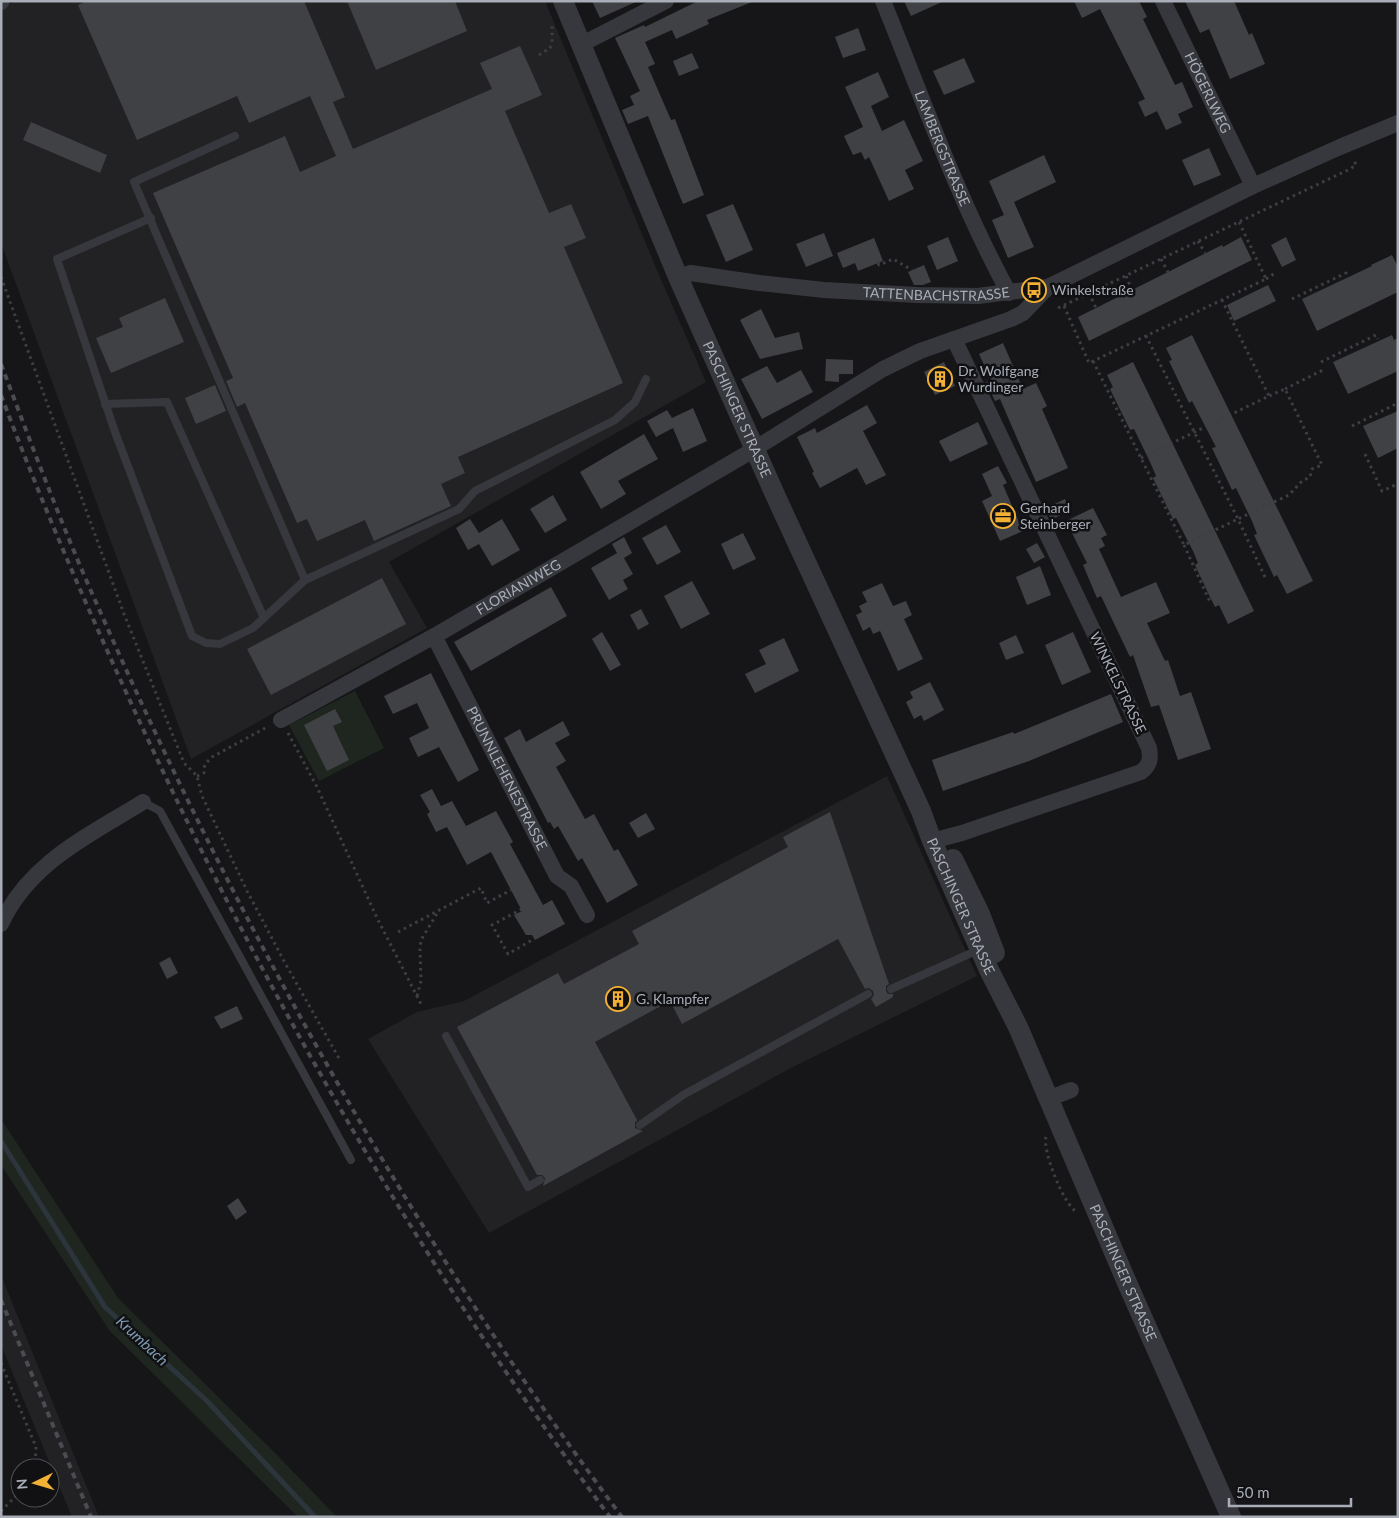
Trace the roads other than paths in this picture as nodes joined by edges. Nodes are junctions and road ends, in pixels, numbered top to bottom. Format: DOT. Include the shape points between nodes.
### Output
graph roads {
  1 [pos="666,1"];
  2 [pos="883,1"];
  3 [pos="1163,1"];
  4 [pos="565,6"];
  5 [pos="582,44"];
  6 [pos="1398,123"];
  7 [pos="235,136"];
  8 [pos="1253,186"];
  9 [pos="150,218"];
  10 [pos="678,276"];
  11 [pos="1048,288"];
  12 [pos="1009,293"];
  13 [pos="954,339"];
  14 [pos="646,379"];
  15 [pos="106,404"];
  16 [pos="755,449"];
  17 [pos="305,580"];
  18 [pos="264,618"];
  19 [pos="434,636"];
  20 [pos="281,720"];
  21 [pos="142,802"];
  22 [pos="936,840"];
  23 [pos="587,915"];
  24 [pos="1,924"];
  25 [pos="985,946"];
  26 [pos="891,990"];
  27 [pos="868,994"];
  28 [pos="446,1036"];
  29 [pos="1071,1090"];
  30 [pos="1050,1098"];
  31 [pos="640,1125"];
  32 [pos="351,1160"];
  33 [pos="540,1180"];
  34 [pos="1231,1517"];
  1 -- 5 [label="street"];
  2 -- 12 [label="street, LAMBERGSTRASSE" via="954,176 989,257"];
  3 -- 8 [label="street, HÖGERLWEG"];
  4 -- 5 [label="street, PASCHINGER STRASSE"];
  5 -- 10 [label="street, PASCHINGER STRASSE"];
  6 -- 8 [label="street, TATTENBACHSTRASSE"];
  7 -- 9 [label="lane" via="134,182"];
  8 -- 11 [label="street, TATTENBACHSTRASSE"];
  9 -- 15 [label="lane" via="57,259"];
  9 -- 17 [label="lane"];
  10 -- 12 [label="street, TATTENBACHSTRASSE" via="691,273 759,283 898,294 978,296"];
  10 -- 16 [label="street, PASCHINGER STRASSE"];
  11 -- 12 [label="street, TATTENBACHSTRASSE"];
  11 -- 13 [label="street" via="1023,313"];
  13 -- 16 [label="street" via="883,369"];
  13 -- 22 [label="street, WINKELSTRASSE" via="1151,758 1141,772"];
  14 -- 17 [label="lane" via="635,402 615,420 475,491 459,509"];
  15 -- 18 [label="lane" via="167,402"];
  15 -- 18 [label="lane" via="192,636 206,643 220,644 254,628"];
  16 -- 19 [label="street, FLORIANIWEG"];
  16 -- 22 [label="street, PASCHINGER STRASSE"];
  17 -- 18 [label="lane"];
  19 -- 20 [label="street, FLORIANIWEG"];
  19 -- 23 [label="street, PRUNNLEHENESTRASSE" via="557,876 571,886"];
  21 -- 24 [label="street" via="43,867 22,889"];
  21 -- 32 [label="lane" via="160,811"];
  22 -- 25 [label="street, PASCHINGER STRASSE"];
  25 -- 26 [label="lane"];
  25 -- 30 [label="street, PASCHINGER STRASSE" via="1006,984 1018,1027"];
  27 -- 31 [label="lane" via="683,1095"];
  28 -- 33 [label="lane" via="528,1187"];
  29 -- 30 [label="street"];
  30 -- 34 [label="street, PASCHINGER STRASSE" via="1128,1285"];
}
